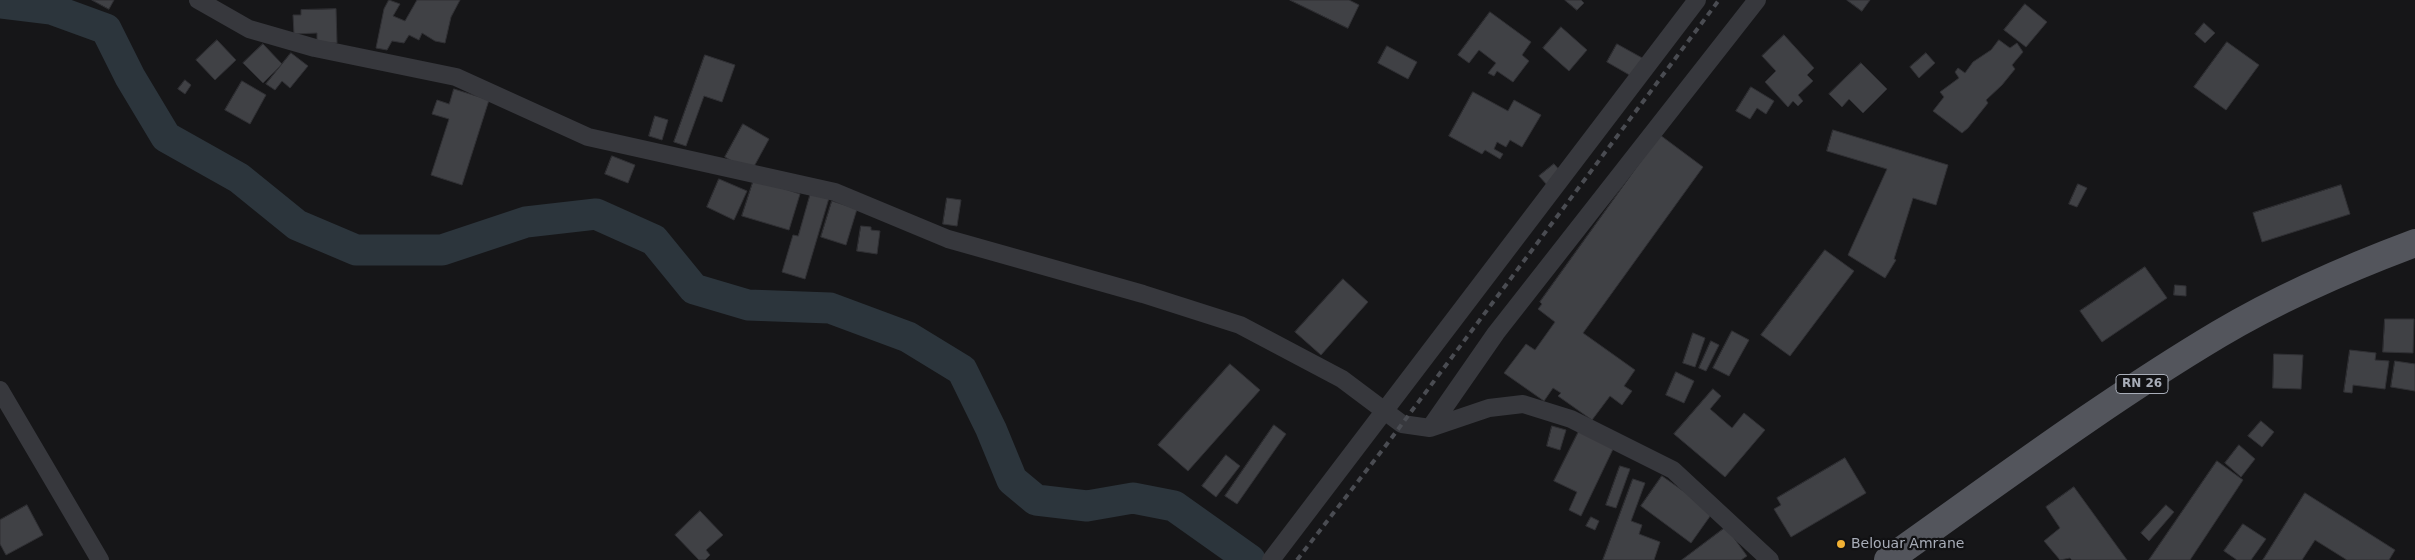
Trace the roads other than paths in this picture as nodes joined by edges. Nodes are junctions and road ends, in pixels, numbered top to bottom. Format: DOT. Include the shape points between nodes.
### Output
graph roads {
  1 [pos="198,0"];
  2 [pos="1697,0"];
  3 [pos="1757,0"];
  4 [pos="2415,243"];
  5 [pos="0,390"];
  6 [pos="1385,410"];
  7 [pos="1430,428"];
  8 [pos="100,560"];
  9 [pos="1271,560"];
  10 [pos="1770,560"];
  11 [pos="1888,560"];
  1 -- 6 [label="street" via="249,29 315,48 456,76 588,137 835,192 948,239 1240,325 1342,379"];
  2 -- 6 [label="street"];
  3 -- 7 [label="street" via="1496,333"];
  4 -- 11 [label="main road, RN 26" via="2287,297 2220,334 2068,432"];
  5 -- 8 [label="street"];
  6 -- 7 [label="street" via="1402,424"];
  6 -- 9 [label="street"];
  7 -- 10 [label="street" via="1489,408 1523,404 1571,419 1673,470"];
}
